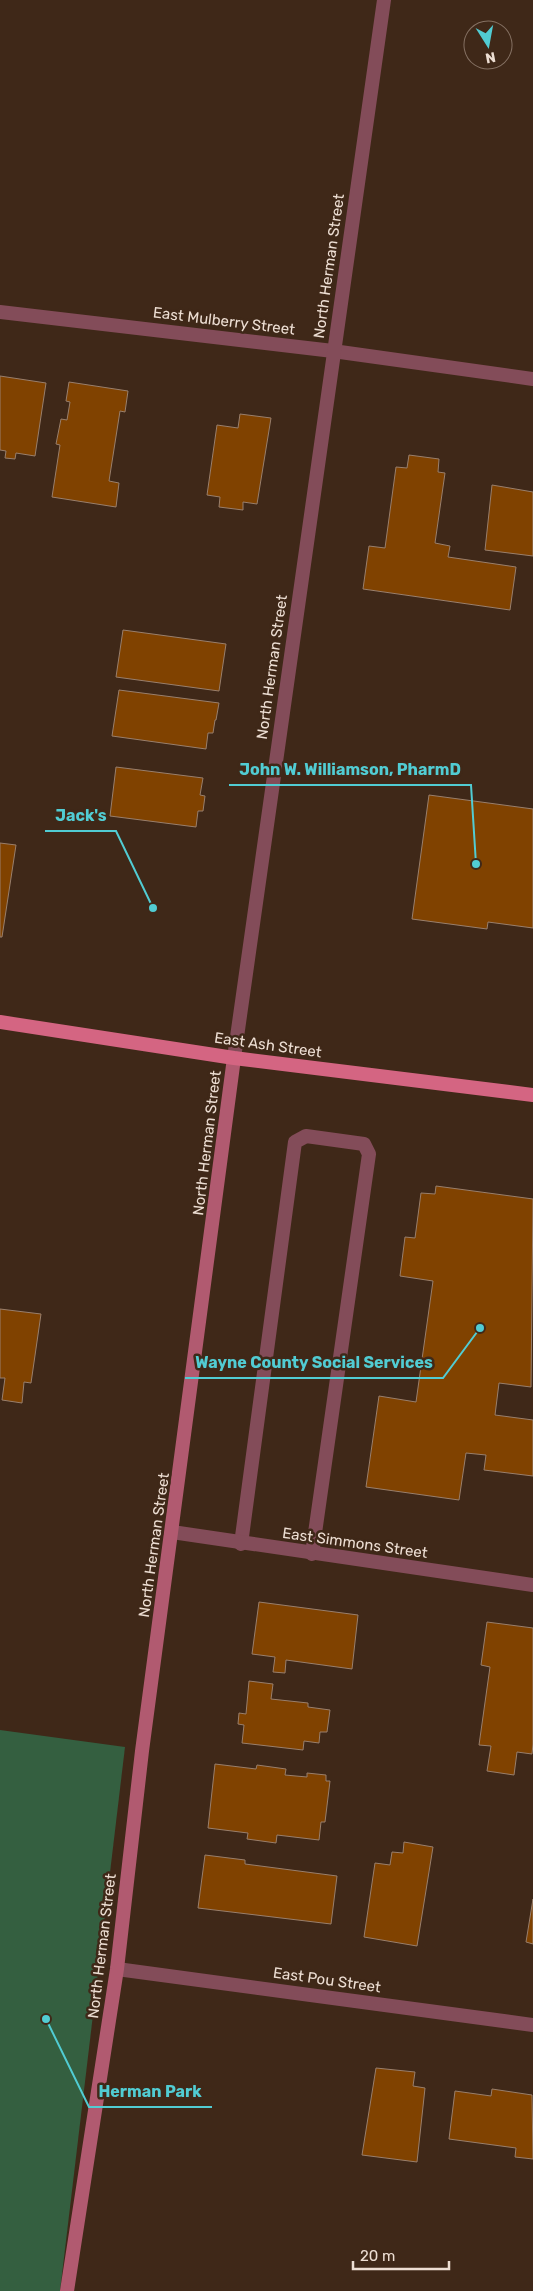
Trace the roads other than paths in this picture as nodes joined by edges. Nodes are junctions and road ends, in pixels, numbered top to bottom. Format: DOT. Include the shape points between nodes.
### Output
graph roads {
  1 [pos="384,0"];
  2 [pos="0,312"];
  3 [pos="333,350"];
  4 [pos="533,378"];
  5 [pos="0,1022"];
  6 [pos="234,1058"];
  7 [pos="533,1095"];
  8 [pos="172,1532"];
  9 [pos="241,1544"];
  10 [pos="312,1554"];
  11 [pos="533,1585"];
  12 [pos="118,1968"];
  13 [pos="533,2025"];
  14 [pos="67,2291"];
  1 -- 3 [label="street, North Herman Street"];
  2 -- 3 [label="street, East Mulberry Street"];
  3 -- 4 [label="street, East Mulberry Street"];
  3 -- 6 [label="street, North Herman Street"];
  5 -- 6 [label="main road, East Ash Street"];
  6 -- 7 [label="main road, East Ash Street"];
  6 -- 8 [label="main road, North Herman Street"];
  8 -- 9 [label="street, East Simmons Street"];
  8 -- 12 [label="main road, North Herman Street" via="142,1750"];
  9 -- 10 [label="street, East Simmons Street"];
  9 -- 10 [label="street" via="295,1142 306,1136 364,1144 369,1154"];
  10 -- 11 [label="street, East Simmons Street"];
  12 -- 13 [label="street, East Pou Street"];
  12 -- 14 [label="main road, North Herman Street"];
}
